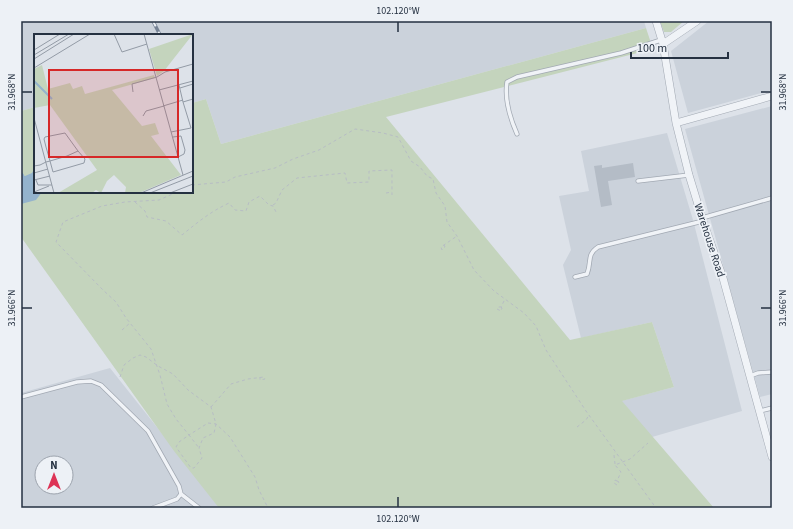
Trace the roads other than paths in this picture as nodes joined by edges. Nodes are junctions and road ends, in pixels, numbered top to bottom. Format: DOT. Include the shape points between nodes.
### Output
graph roads {
  1 [pos="656,21"];
  2 [pos="697,21"];
  3 [pos="662,42"];
  4 [pos="772,96"];
  5 [pos="676,123"];
  6 [pos="517,134"];
  7 [pos="689,175"];
  8 [pos="638,181"];
  9 [pos="772,198"];
  10 [pos="702,220"];
  11 [pos="575,277"];
  12 [pos="772,372"];
  13 [pos="750,376"];
  14 [pos="21,397"];
  15 [pos="772,408"];
  16 [pos="760,411"];
  17 [pos="772,457"];
  18 [pos="181,494"];
  19 [pos="152,508"];
  20 [pos="199,508"];
  1 -- 3 [label="street, Warehouse Road"];
  2 -- 3 [label="street"];
  3 -- 5 [label="street, Warehouse Road"];
  3 -- 6 [label="lane" via="508,82 506,90"];
  4 -- 5 [label="street"];
  5 -- 7 [label="street, Warehouse Road"];
  7 -- 8 [label="lane"];
  7 -- 10 [label="street, Warehouse Road"];
  9 -- 10 [label="lane"];
  10 -- 11 [label="lane" via="598,247 591,251 587,274"];
  10 -- 13 [label="street, Warehouse Road" via="723,278"];
  12 -- 13 [label="lane"];
  13 -- 16 [label="street, Warehouse Road"];
  14 -- 18 [label="lane" via="77,382 91,381 101,385 148,431"];
  15 -- 16 [label="lane"];
  16 -- 17 [label="street, Warehouse Road"];
  18 -- 19 [label="lane" via="177,499"];
  18 -- 20 [label="lane"];
}
